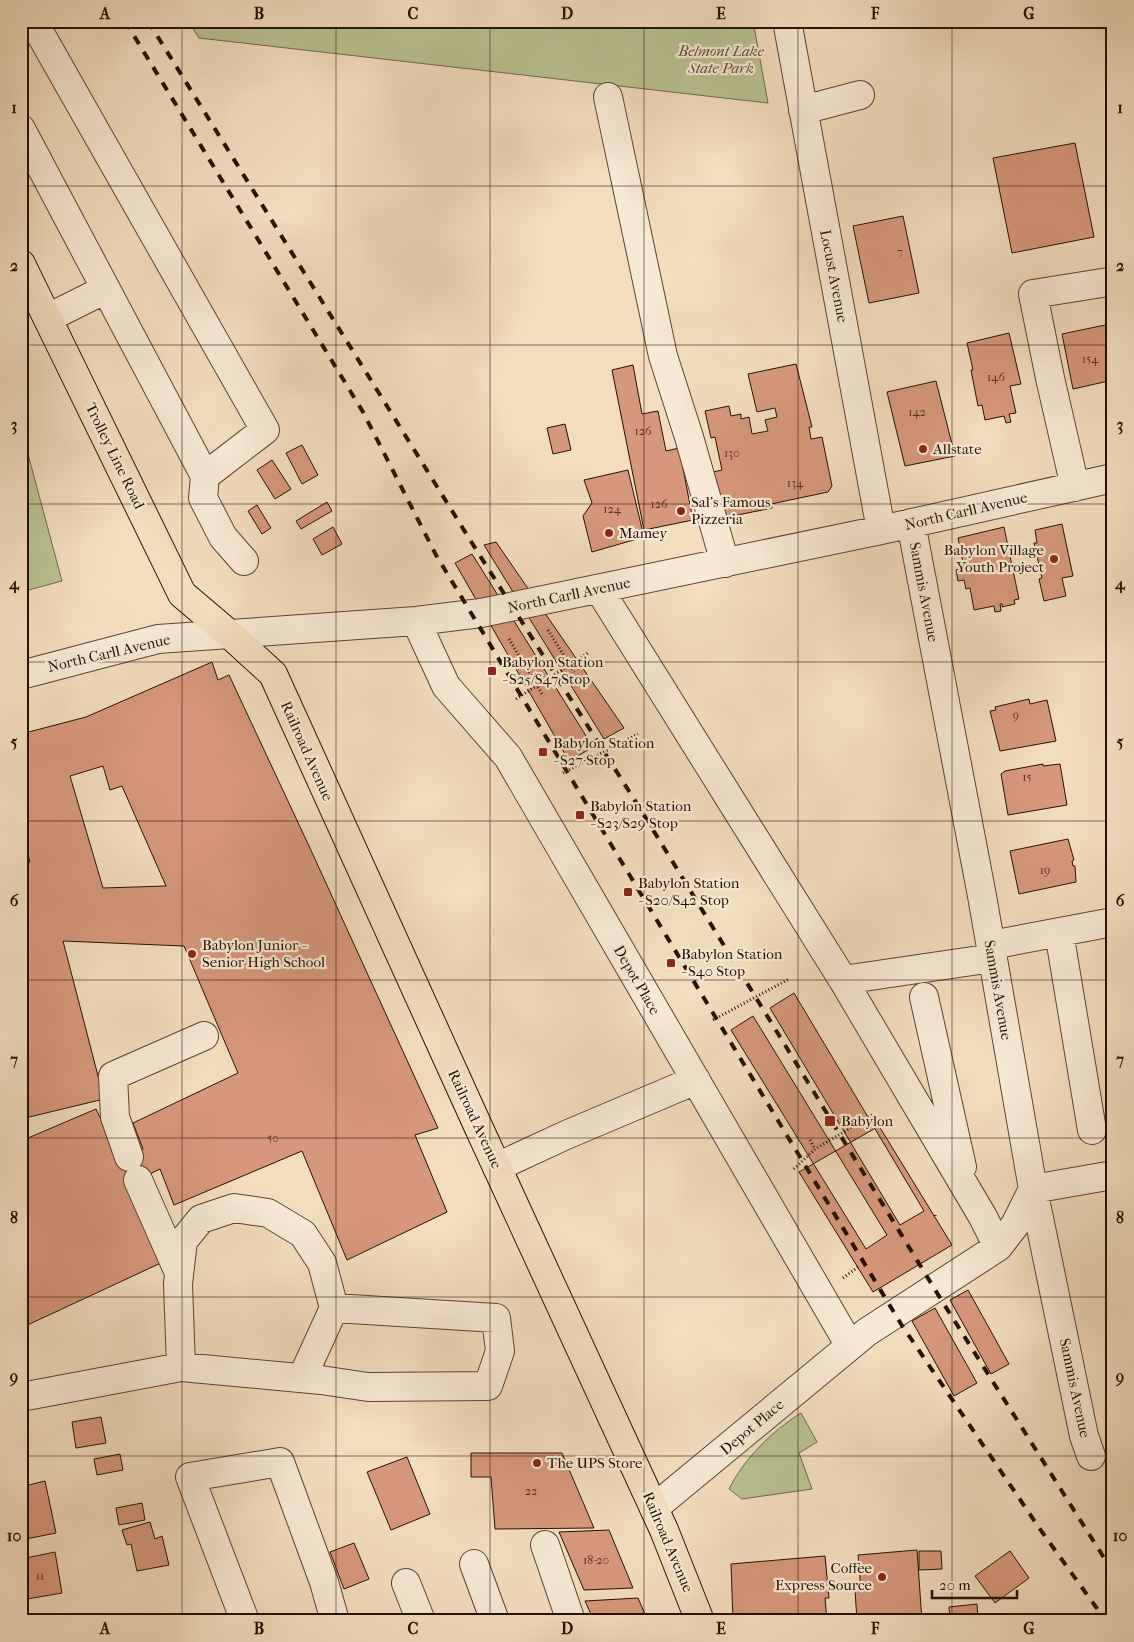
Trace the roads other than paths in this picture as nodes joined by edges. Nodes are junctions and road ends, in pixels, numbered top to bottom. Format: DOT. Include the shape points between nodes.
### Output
graph roads {
  1 [pos="33,21"];
  2 [pos="787,21"];
  3 [pos="860,96"];
  4 [pos="608,97"];
  5 [pos="804,110"];
  6 [pos="21,129"];
  7 [pos="21,264"];
  8 [pos="1108,282"];
  9 [pos="106,289"];
  10 [pos="48,318"];
  11 [pos="205,476"];
  12 [pos="1113,478"];
  13 [pos="1075,487"];
  14 [pos="911,523"];
  15 [pos="881,530"];
  16 [pos="244,561"];
  17 [pos="725,563"];
  18 [pos="599,589"];
  19 [pos="416,621"];
  20 [pos="228,633"];
  21 [pos="21,675"];
  22 [pos="1113,922"];
  23 [pos="1059,932"];
  24 [pos="992,952"];
  25 [pos="843,980"];
  26 [pos="924,997"];
  27 [pos="204,1036"];
  28 [pos="696,1080"];
  29 [pos="1092,1130"];
  30 [pos="496,1167"];
  31 [pos="1113,1175"];
  32 [pos="1033,1189"];
  33 [pos="968,1191"];
  34 [pos="998,1246"];
  35 [pos="180,1273"];
  36 [pos="334,1308"];
  37 [pos="858,1339"];
  38 [pos="181,1367"];
  39 [pos="302,1378"];
  40 [pos="21,1397"];
  41 [pos="1091,1456"];
  42 [pos="654,1508"];
  43 [pos="545,1545"];
  44 [pos="474,1564"];
  45 [pos="406,1583"];
  46 [pos="245,1621"];
  47 [pos="335,1621"];
  48 [pos="421,1621"];
  49 [pos="495,1621"];
  50 [pos="572,1621"];
  51 [pos="700,1621"];
  1 -- 11 [label="street" via="264,430"];
  2 -- 5 [label="street, Locust Avenue"];
  3 -- 5 [label="street"];
  4 -- 17 [label="street" via="663,356"];
  5 -- 15 [label="street, Locust Avenue"];
  6 -- 9 [label="street"];
  7 -- 10 [label="main road, Trolley Line Road"];
  8 -- 13 [label="street" via="1033,294"];
  9 -- 10 [label="street"];
  9 -- 11 [label="street"];
  10 -- 20 [label="main road, Trolley Line Road" via="182,594"];
  11 -- 16 [label="street" via="203,498 224,537"];
  12 -- 13 [label="street, North Carll Avenue"];
  13 -- 14 [label="street, North Carll Avenue"];
  14 -- 15 [label="street, North Carll Avenue"];
  14 -- 24 [label="street, Sammis Avenue"];
  15 -- 17 [label="street, North Carll Avenue"];
  17 -- 18 [label="street, North Carll Avenue"];
  18 -- 19 [label="street, North Carll Avenue" via="481,613"];
  18 -- 25 [label="street"];
  19 -- 20 [label="street, North Carll Avenue"];
  19 -- 28 [label="street, Depot Place" via="446,686 508,757"];
  20 -- 21 [label="street, North Carll Avenue" via="158,639"];
  20 -- 30 [label="main road, Railroad Avenue" via="273,674"];
  22 -- 23 [label="street"];
  23 -- 24 [label="street"];
  23 -- 29 [label="street"];
  24 -- 25 [label="street"];
  24 -- 32 [label="street, Sammis Avenue"];
  25 -- 33 [label="street"];
  26 -- 33 [label="street"];
  27 -- 35 [label="street" via="113,1076 115,1117"];
  28 -- 30 [label="street"];
  28 -- 37 [label="street, Depot Place"];
  30 -- 42 [label="main road, Railroad Avenue"];
  31 -- 32 [label="street"];
  32 -- 34 [label="street" via="1015,1225"];
  32 -- 41 [label="street, Sammis Avenue" via="1084,1436"];
  33 -- 34 [label="street"];
  34 -- 37 [label="street"];
  35 -- 36 [label="street" via="183,1241 201,1219 234,1208 268,1213 303,1234 322,1263"];
  35 -- 38 [label="street"];
  36 -- 39 [label="street"];
  36 -- 39 [label="street" via="496,1318 500,1351 488,1386 368,1386"];
  37 -- 42 [label="street, Depot Place"];
  38 -- 39 [label="street"];
  38 -- 40 [label="street"];
  42 -- 51 [label="main road, Railroad Avenue"];
  43 -- 50 [label="street"];
  44 -- 49 [label="street"];
  45 -- 48 [label="street"];
  46 -- 47 [label="street" via="190,1477 280,1462"];
}
